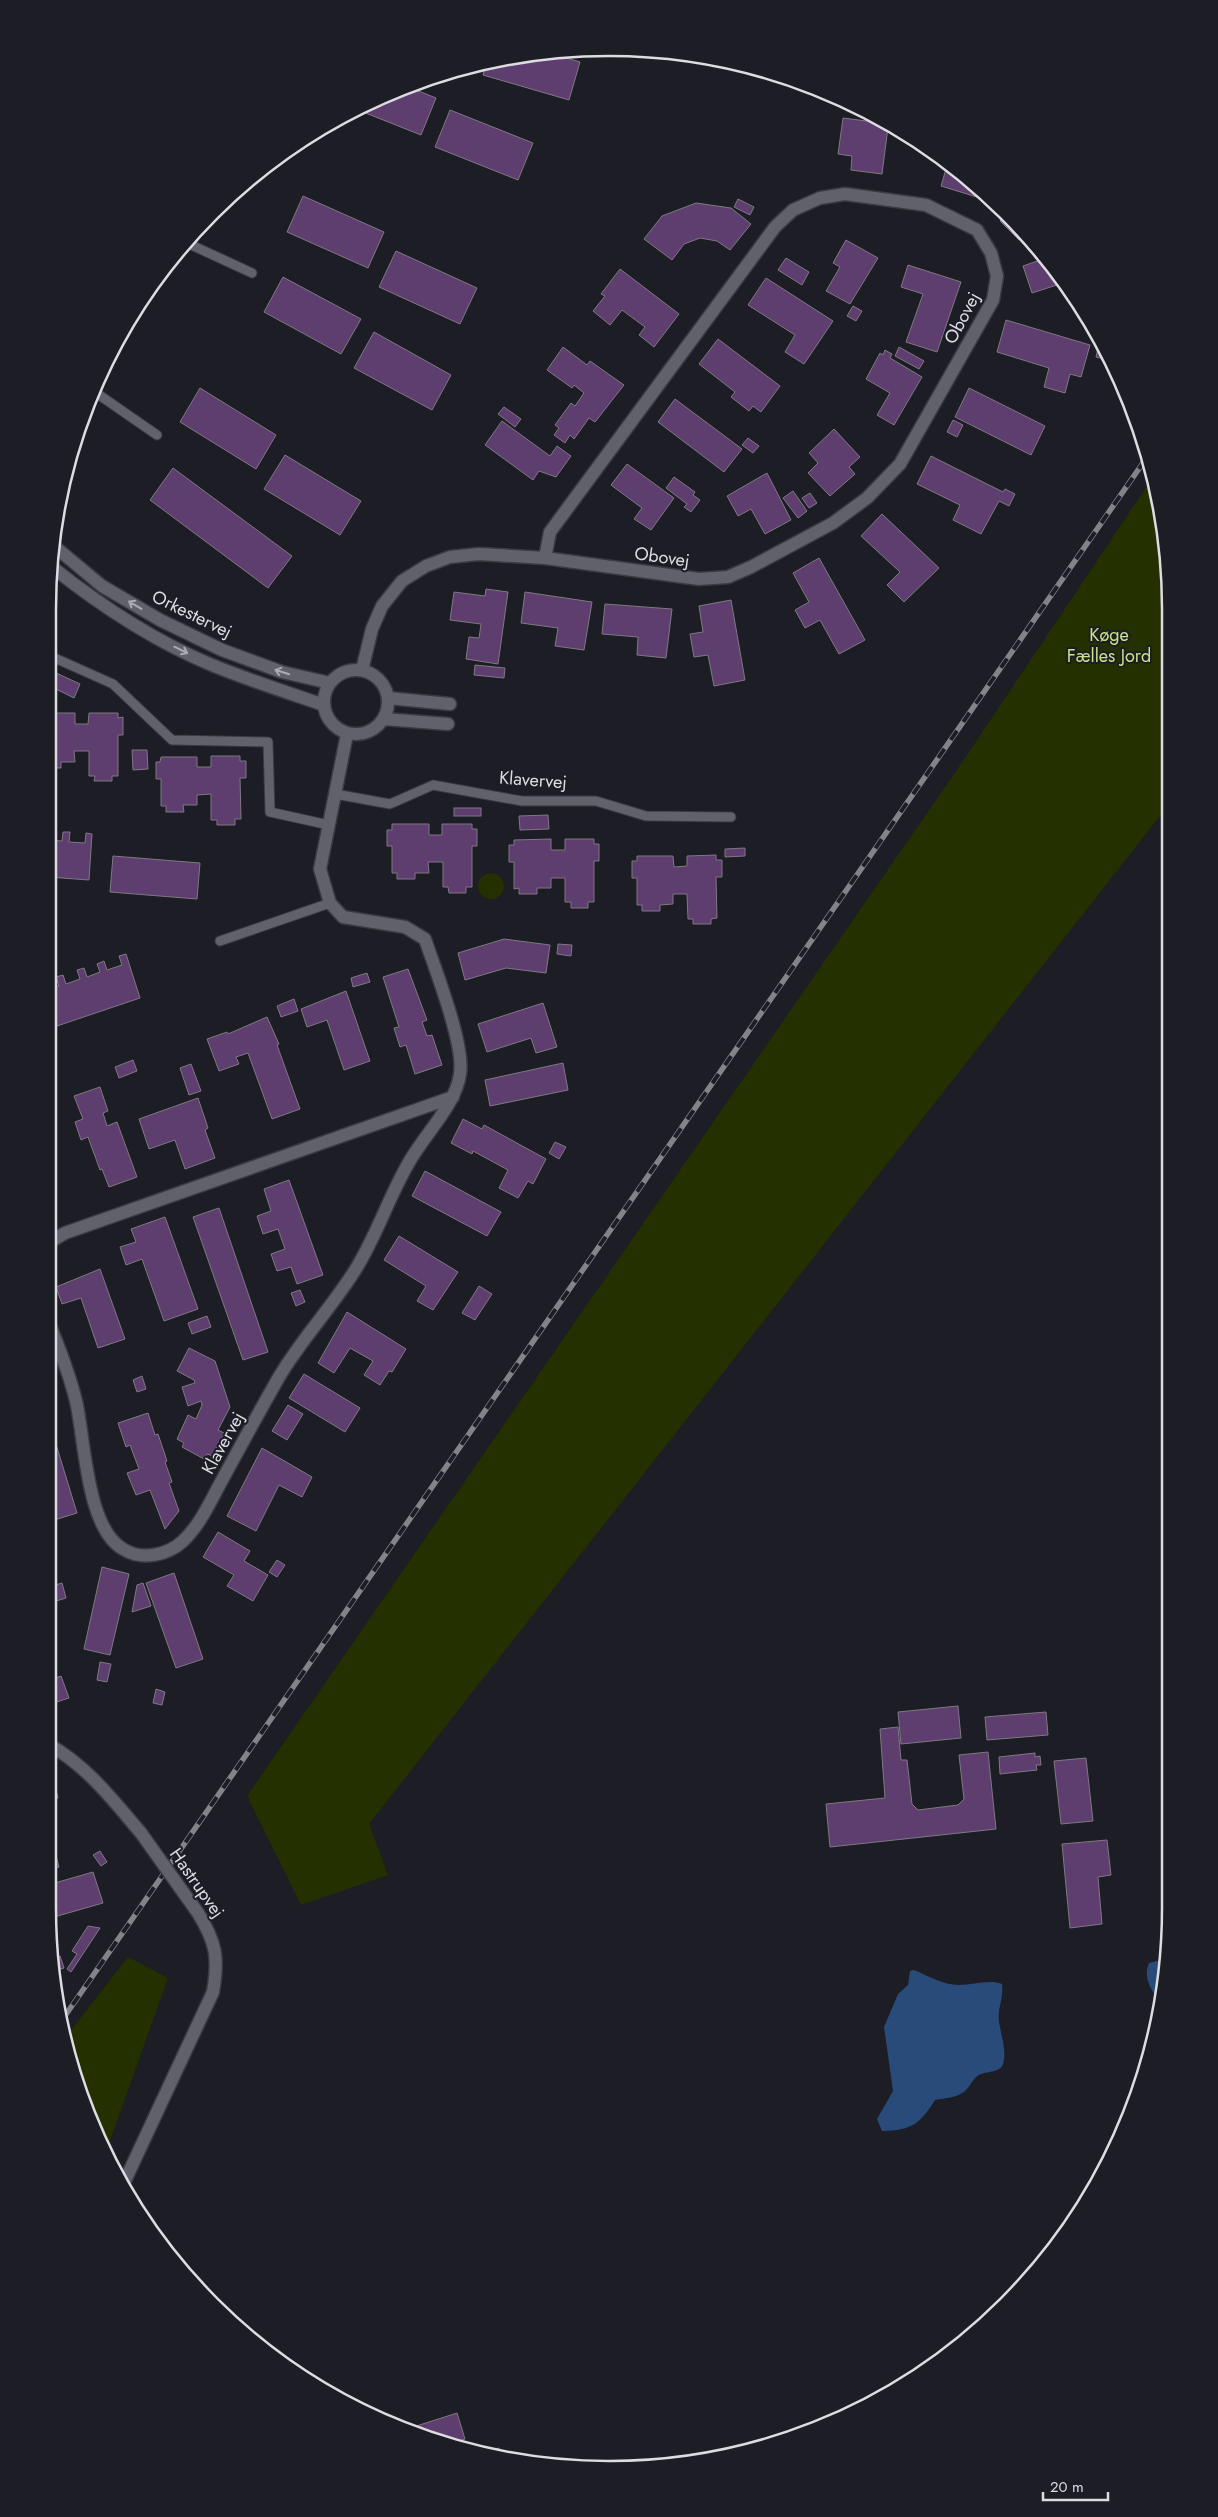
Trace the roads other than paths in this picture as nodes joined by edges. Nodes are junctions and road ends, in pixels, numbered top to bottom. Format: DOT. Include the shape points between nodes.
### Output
graph roads {
  1 [pos="193,246"];
  2 [pos="252,273"];
  3 [pos="99,395"];
  4 [pos="156,435"];
  5 [pos="59,551"];
  6 [pos="545,558"];
  7 [pos="57,572"];
  8 [pos="56,659"];
  9 [pos="362,670"];
  10 [pos="330,683"];
  11 [pos="388,698"];
  12 [pos="450,704"];
  13 [pos="324,705"];
  14 [pos="384,719"];
  15 [pos="448,724"];
  16 [pos="347,734"];
  17 [pos="335,794"];
  18 [pos="731,817"];
  19 [pos="329,825"];
  20 [pos="330,903"];
  21 [pos="220,941"];
  22 [pos="452,1097"];
  23 [pos="56,1238"];
  24 [pos="56,1342"];
  25 [pos="56,1749"];
  26 [pos="126,2177"];
  1 -- 2 [label="lane"];
  3 -- 4 [label="lane"];
  10 -- 5 [label="street, Orkestervej, one-way" via="282,672 222,650 160,620 102,586"];
  6 -- 6 [label="street, Obovej" via="699,580 728,577 833,523 867,498 900,464 994,300 997,276 991,253 977,230 926,205 845,194 820,198 793,210 775,226 550,532"];
  6 -- 9 [label="street, Obovej" via="479,554 450,557 426,566 402,581 382,606 372,629"];
  7 -- 13 [label="street, Orkestervej, one-way" via="90,598 149,635 210,664"];
  8 -- 19 [label="lane" via="114,684 172,740 268,742 270,812"];
  9 -- 10 [label="street" via="343,673"];
  9 -- 11 [label="street" via="381,681"];
  10 -- 13 [label="street"];
  11 -- 12 [label="street"];
  11 -- 14 [label="street"];
  13 -- 16 [label="street" via="332,724"];
  14 -- 15 [label="street"];
  14 -- 16 [label="street" via="373,730"];
  16 -- 17 [label="street"];
  17 -- 18 [label="lane, Klavervej" via="390,804 433,785 522,801 596,801 646,816"];
  17 -- 19 [label="street"];
  19 -- 20 [label="street" via="320,869"];
  20 -- 21 [label="lane"];
  20 -- 22 [label="street, Klavervej" via="343,917 405,927 425,939 460,1051 460,1074"];
  22 -- 23 [label="street"];
  22 -- 24 [label="street, Klavervej" via="408,1164 379,1228 356,1268 280,1376 196,1526 174,1550 160,1554 134,1554 123,1550 106,1534 88,1480 76,1404"];
  25 -- 26 [label="street, Hastrupvej, bridge" via="96,1779 141,1833 198,1913 211,1934 216,1953 213,1992"];
}
